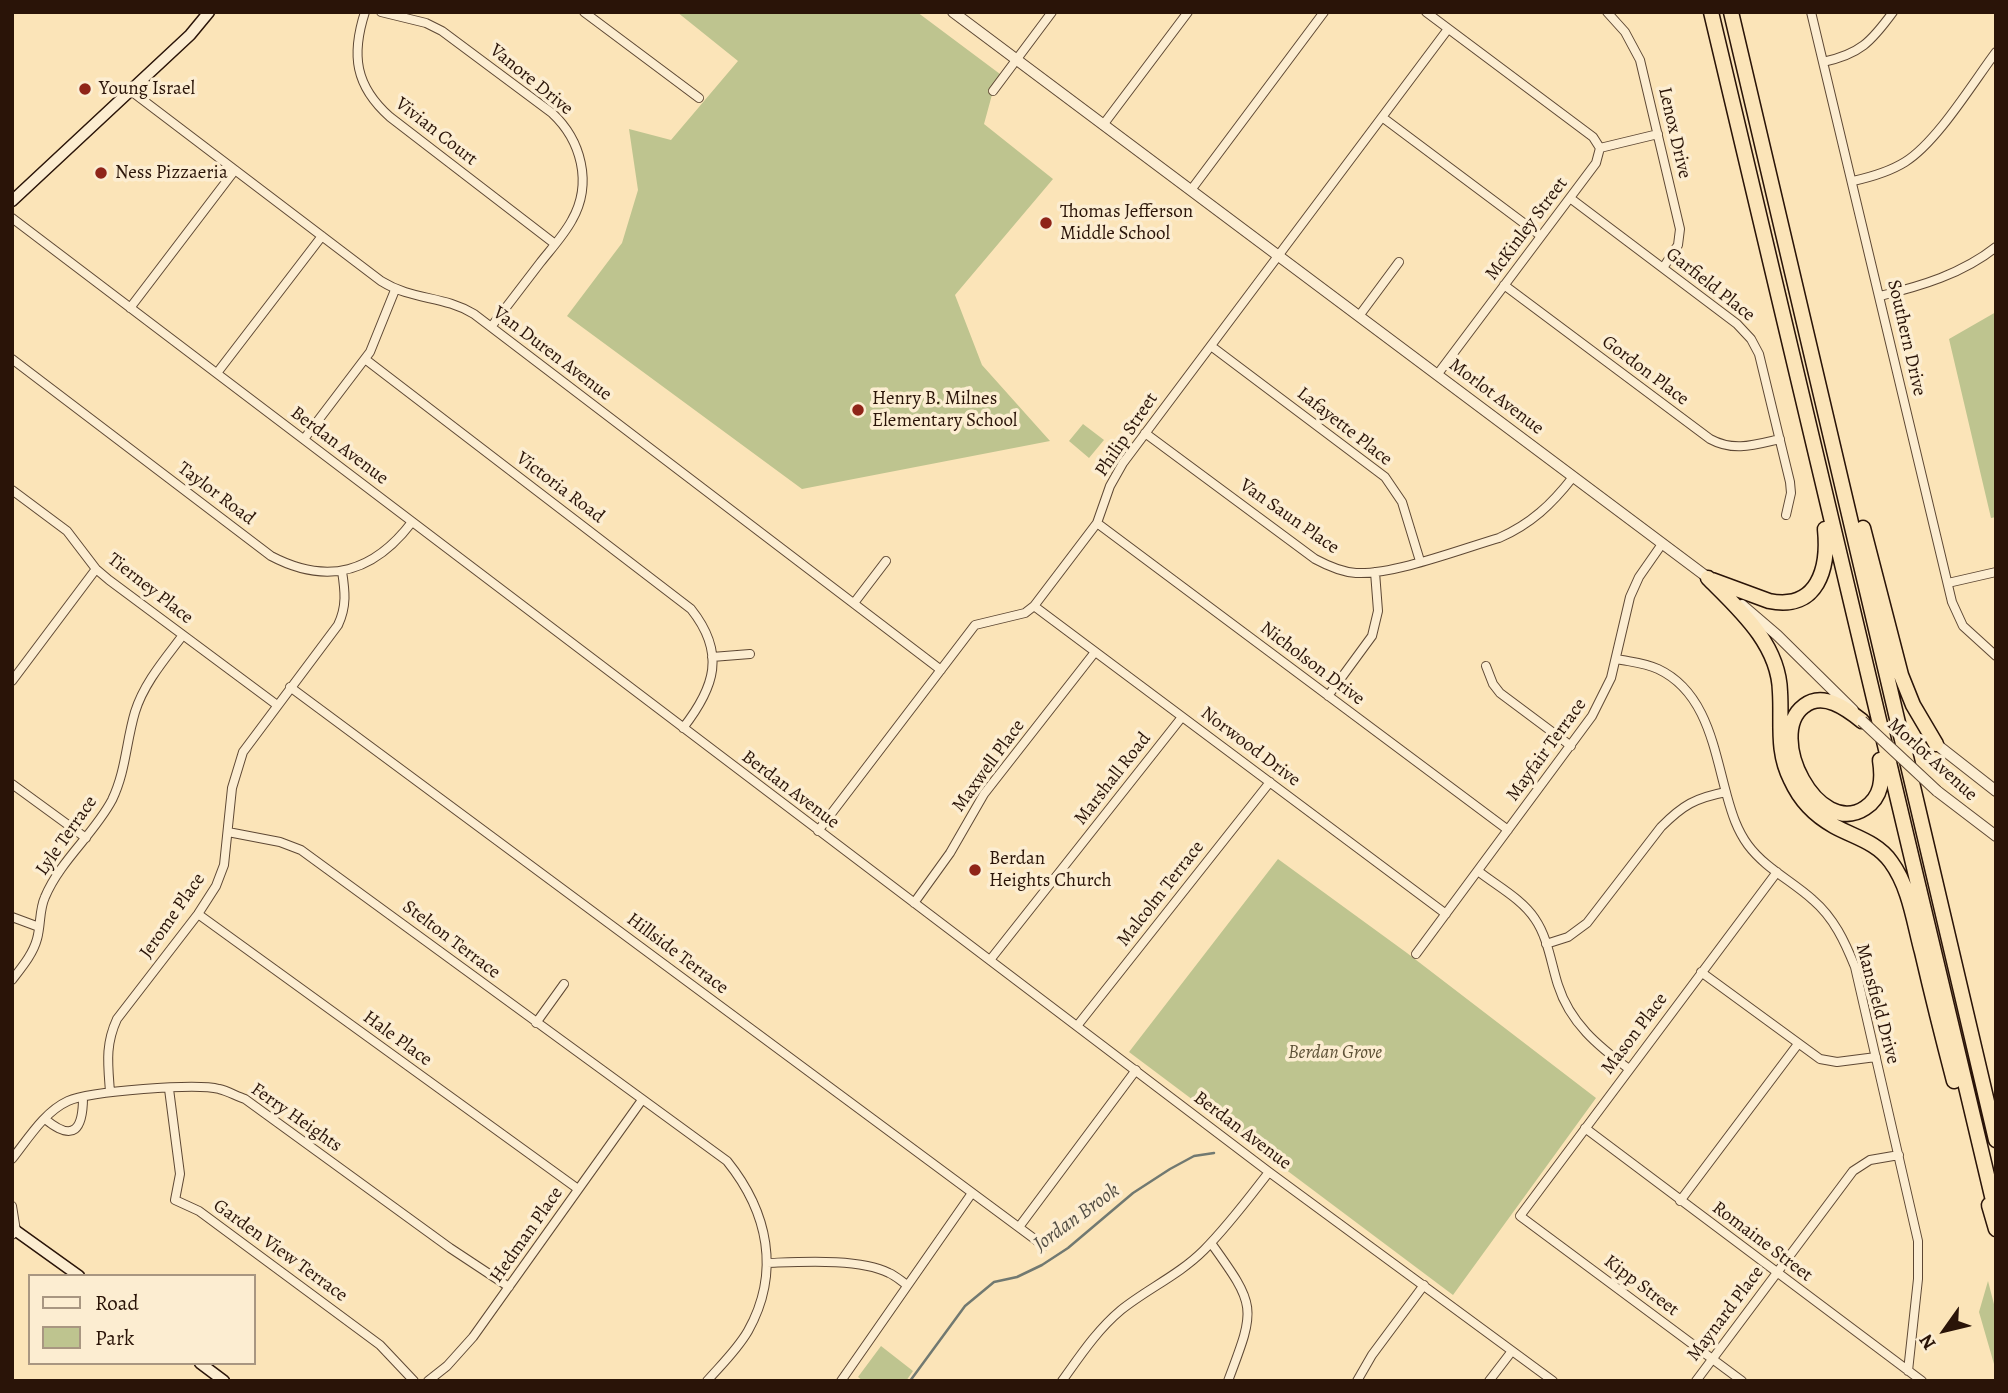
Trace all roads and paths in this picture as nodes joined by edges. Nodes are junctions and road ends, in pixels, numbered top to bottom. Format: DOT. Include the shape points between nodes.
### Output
graph roads {
  1 [pos="209,12"];
  2 [pos="365,12"];
  3 [pos="381,12"];
  4 [pos="584,12"];
  5 [pos="953,12"];
  6 [pos="1052,12"];
  7 [pos="1188,12"];
  8 [pos="1324,12"];
  9 [pos="1426,12"];
  10 [pos="1607,12"];
  11 [pos="1711,12"];
  12 [pos="1731,12"];
  13 [pos="1811,12"];
  14 [pos="1893,12"];
  15 [pos="1448,29"];
  16 [pos="1996,52"];
  17 [pos="1017,60"];
  18 [pos="1823,62"];
  19 [pos="993,91"];
  20 [pos="131,92"];
  21 [pos="699,98"];
  22 [pos="1382,117"];
  23 [pos="1103,125"];
  24 [pos="1658,134"];
  25 [pos="1600,148"];
  26 [pos="235,170"];
  27 [pos="1853,181"];
  28 [pos="1191,190"];
  29 [pos="1570,198"];
  30 [pos="12,201"];
  31 [pos="12,218"];
  32 [pos="322,236"];
  33 [pos="1541,236"];
  34 [pos="555,244"];
  35 [pos="1996,247"];
  36 [pos="1278,256"];
  37 [pos="1399,262"];
  38 [pos="1663,268"];
  39 [pos="1504,285"];
  40 [pos="395,290"];
  41 [pos="1880,296"];
  42 [pos="131,307"];
  43 [pos="1359,316"];
  44 [pos="491,327"];
  45 [pos="1211,346"];
  46 [pos="12,359"];
  47 [pos="365,359"];
  48 [pos="1816,370"];
  49 [pos="217,373"];
  50 [pos="1437,375"];
  51 [pos="1145,433"];
  52 [pos="304,439"];
  53 [pos="1780,439"];
  54 [pos="1817,461"];
  55 [pos="1573,477"];
  56 [pos="12,491"];
  57 [pos="1786,514"];
  58 [pos="412,522"];
  59 [pos="1097,523"];
  60 [pos="1662,544"];
  61 [pos="886,561"];
  62 [pos="1420,561"];
  63 [pos="96,569"];
  64 [pos="342,571"];
  65 [pos="1375,572"];
  66 [pos="1996,572"];
  67 [pos="1708,578"];
  68 [pos="1948,583"];
  69 [pos="854,603"];
  70 [pos="1034,606"];
  71 [pos="183,635"];
  72 [pos="1095,652"];
  73 [pos="750,654"];
  74 [pos="1996,656"];
  75 [pos="712,657"];
  76 [pos="1617,659"];
  77 [pos="1486,666"];
  78 [pos="941,670"];
  79 [pos="1867,672"];
  80 [pos="12,681"];
  81 [pos="290,687"];
  82 [pos="1328,695"];
  83 [pos="277,705"];
  84 [pos="1182,717"];
  85 [pos="1862,720"];
  86 [pos="683,728"];
  87 [pos="1937,744"];
  88 [pos="1571,746"];
  89 [pos="1270,782"];
  90 [pos="12,784"];
  91 [pos="1996,791"];
  92 [pos="1726,792"];
  93 [pos="1508,830"];
  94 [pos="818,831"];
  95 [pos="228,832"];
  96 [pos="1996,836"];
  97 [pos="86,838"];
  98 [pos="1478,871"];
  99 [pos="1777,872"];
  100 [pos="914,903"];
  101 [pos="198,914"];
  102 [pos="1446,914"];
  103 [pos="12,917"];
  104 [pos="39,927"];
  105 [pos="1546,944"];
  106 [pos="1416,954"];
  107 [pos="990,960"];
  108 [pos="1701,972"];
  109 [pos="12,980"];
  110 [pos="564,984"];
  111 [pos="536,1023"];
  112 [pos="1077,1026"];
  113 [pos="1798,1044"];
  114 [pos="1876,1057"];
  115 [pos="1629,1069"];
  116 [pos="1136,1070"];
  117 [pos="169,1089"];
  118 [pos="110,1092"];
  119 [pos="83,1097"];
  120 [pos="642,1100"];
  121 [pos="45,1119"];
  122 [pos="1585,1128"];
  123 [pos="1996,1140"];
  124 [pos="1899,1155"];
  125 [pos="12,1159"];
  126 [pos="1269,1172"];
  127 [pos="578,1189"];
  128 [pos="972,1193"];
  129 [pos="1680,1201"];
  130 [pos="12,1206"];
  131 [pos="1996,1213"];
  132 [pos="1520,1216"];
  133 [pos="1019,1227"];
  134 [pos="1996,1229"];
  135 [pos="14,1231"];
  136 [pos="1211,1242"];
  137 [pos="1044,1246"];
  138 [pos="767,1263"];
  139 [pos="1777,1273"];
  140 [pos="76,1274"];
  141 [pos="907,1285"];
  142 [pos="1424,1285"];
  143 [pos="509,1287"];
  144 [pos="1512,1351"];
  145 [pos="1713,1359"];
  146 [pos="203,1365"];
  147 [pos="1908,1371"];
  148 [pos="434,1379"];
  149 [pos="224,1381"];
  150 [pos="414,1381"];
  151 [pos="707,1381"];
  152 [pos="841,1381"];
  153 [pos="1062,1381"];
  154 [pos="1228,1381"];
  155 [pos="1357,1381"];
  156 [pos="1489,1381"];
  157 [pos="1553,1381"];
  158 [pos="1696,1381"];
  159 [pos="1742,1381"];
  160 [pos="1922,1381"];
  1 -- 20 [label="main road"];
  2 -- 34 [label="street, Vivian Court" via="356,51 372,99"];
  3 -- 34 [label="street, Vanore Drive" via="442,31 563,123 577,147 583,177 573,218"];
  4 -- 21 [label="street"];
  5 -- 17 [label="street, Morlot Avenue"];
  6 -- 17 [label="street"];
  7 -- 23 [label="street"];
  8 -- 28 [label="street"];
  9 -- 15 [label="street"];
  10 -- 24 [label="street, Lenox Drive" via="1625,32 1640,60"];
  11 -- 54 [label="highway"];
  12 -- 48 [label="highway"];
  13 -- 18 [label="street, Southern Drive"];
  14 -- 18 [label="street" via="1860,50"];
  15 -- 22 [label="street, Philip Street"];
  15 -- 25 [label="street" via="1593,137"];
  16 -- 27 [label="street" via="1926,145 1894,169"];
  17 -- 19 [label="street"];
  17 -- 23 [label="street, Morlot Avenue"];
  18 -- 27 [label="street, Southern Drive"];
  20 -- 26 [label="street, Van Duren Avenue"];
  20 -- 30 [label="main road"];
  22 -- 33 [label="street"];
  22 -- 36 [label="street, Philip Street"];
  23 -- 28 [label="street, Morlot Avenue"];
  24 -- 25 [label="street"];
  24 -- 38 [label="street, Lenox Drive" via="1680,229 1678,245"];
  25 -- 29 [label="street, McKinley Street" via="1596,163"];
  26 -- 32 [label="street, Van Duren Avenue"];
  26 -- 42 [label="street"];
  27 -- 41 [label="street, Southern Drive"];
  28 -- 36 [label="street, Morlot Avenue"];
  29 -- 33 [label="street, McKinley Street"];
  29 -- 38 [label="street, Garfield Place"];
  31 -- 42 [label="street, Berdan Avenue"];
  32 -- 40 [label="street, Van Duren Avenue"];
  32 -- 49 [label="street"];
  33 -- 39 [label="street, McKinley Street"];
  34 -- 44 [label="street, Vanore Drive"];
  35 -- 41 [label="street" via="1942,278"];
  36 -- 43 [label="street, Morlot Avenue"];
  36 -- 45 [label="street, Philip Street"];
  37 -- 43 [label="street"];
  38 -- 53 [label="street, Garfield Place" via="1751,339 1759,354"];
  39 -- 50 [label="street, McKinley Street"];
  39 -- 53 [label="street, Gordon Place" via="1710,439 1740,448"];
  40 -- 44 [label="street, Van Duren Avenue" via="463,307"];
  40 -- 47 [label="street"];
  41 -- 68 [label="street, Southern Drive"];
  42 -- 49 [label="street, Berdan Avenue"];
  43 -- 50 [label="street, Morlot Avenue"];
  44 -- 69 [label="street, Van Duren Avenue"];
  45 -- 51 [label="street, Philip Street"];
  45 -- 62 [label="street, Lafayette Place" via="1385,477 1402,502"];
  46 -- 64 [label="street, Taylor Road" via="271,556 306,571"];
  47 -- 52 [label="street"];
  47 -- 75 [label="street, Victoria Road" via="681,599 700,620"];
  48 -- 87 [label="highway" via="1847,468 1901,675"];
  48 -- 123 [label="highway"];
  49 -- 52 [label="street, Berdan Avenue"];
  50 -- 55 [label="street, Morlot Avenue"];
  51 -- 59 [label="street, Philip Street" via="1116,474"];
  51 -- 65 [label="street, Van Saun Place" via="1315,559 1343,571"];
  52 -- 58 [label="street, Berdan Avenue"];
  53 -- 57 [label="street, Garfield Place" via="1791,493"];
  54 -- 67 [label="highway" via="1827,556 1822,576 1811,591 1796,601 1778,603"];
  54 -- 79 [label="highway"];
  55 -- 60 [label="street, Morlot Avenue"];
  55 -- 62 [label="street, Van Saun Place" via="1540,514 1514,531"];
  56 -- 63 [label="street, Tierney Place" via="67,531"];
  58 -- 64 [label="street, Taylor Road" via="396,542 370,560"];
  58 -- 86 [label="street, Berdan Avenue"];
  59 -- 70 [label="street, Philip Street"];
  59 -- 82 [label="street, Nicholson Drive"];
  60 -- 67 [label="street, Morlot Avenue"];
  60 -- 76 [label="street, Mayfair Terrace" via="1630,597"];
  61 -- 69 [label="street"];
  62 -- 65 [label="street, Van Saun Place"];
  63 -- 71 [label="street, Tierney Place"];
  63 -- 80 [label="street"];
  64 -- 81 [label="street, Jerome Place" via="343,616"];
  65 -- 82 [label="street" via="1378,611 1371,636"];
  66 -- 68 [label="street"];
  67 -- 85 [label="street, Morlot Avenue" via="1769,628"];
  67 -- 134 [label="highway" via="1753,627 1773,660 1780,681 1782,754 1798,793 1825,821 1882,852 1903,885"];
  68 -- 74 [label="street, Southern Drive" via="1963,626"];
  69 -- 78 [label="street, Van Duren Avenue"];
  70 -- 72 [label="street, Norwood Drive"];
  70 -- 78 [label="street" via="1025,613 975,625"];
  71 -- 83 [label="street, Tierney Place"];
  71 -- 97 [label="street, Lyle Terrace" via="140,699 120,780"];
  72 -- 84 [label="street, Norwood Drive"];
  72 -- 100 [label="street, Maxwell Place" via="977,803 950,853"];
  73 -- 75 [label="street"];
  75 -- 86 [label="street, Victoria Road" via="705,696"];
  76 -- 88 [label="street, Mayfair Terrace" via="1603,697"];
  76 -- 92 [label="street, Mansfield Drive" via="1659,670 1690,695 1706,723"];
  77 -- 88 [label="street" via="1500,692"];
  78 -- 94 [label="street"];
  79 -- 85 [label="highway" via="1880,787 1873,802 1861,811 1838,813 1822,804 1800,775 1792,752 1792,722 1802,707 1817,701 1845,707"];
  79 -- 131 [label="highway"];
  81 -- 83 [label="street, Jerome Place"];
  81 -- 128 [label="street, Hillside Terrace"];
  82 -- 93 [label="street, Nicholson Drive"];
  83 -- 95 [label="street, Jerome Place" via="243,752 232,788"];
  84 -- 89 [label="street, Norwood Drive"];
  84 -- 107 [label="street, Marshall Road"];
  85 -- 96 [label="street, Morlot Avenue, bridge" via="1937,791"];
  86 -- 94 [label="street, Berdan Avenue"];
  87 -- 91 [label="street, Morlot Avenue"];
  88 -- 93 [label="street, Mayfair Terrace"];
  89 -- 102 [label="street, Norwood Drive"];
  89 -- 112 [label="street, Malcolm Terrace"];
  90 -- 97 [label="street"];
  92 -- 99 [label="street, Mansfield Drive" via="1746,843"];
  92 -- 105 [label="street" via="1702,796 1673,815 1587,923 1568,937"];
  93 -- 98 [label="street, Mayfair Terrace"];
  94 -- 100 [label="street, Berdan Avenue"];
  95 -- 101 [label="street, Jerome Place" via="224,865"];
  95 -- 111 [label="street, Stelton Terrace" via="301,850"];
  97 -- 104 [label="street, Lyle Terrace" via="49,888"];
  98 -- 102 [label="street, Mayfair Terrace"];
  98 -- 105 [label="street" via="1527,909"];
  99 -- 108 [label="street, Mason Place"];
  99 -- 114 [label="street, Mansfield Drive" via="1824,911 1844,940"];
  100 -- 107 [label="street, Berdan Avenue"];
  101 -- 118 [label="street, Jerome Place" via="117,1019 109,1037"];
  101 -- 127 [label="street, Hale Place"];
  102 -- 106 [label="street, Mayfair Terrace"];
  103 -- 104 [label="street"];
  104 -- 109 [label="street, Lyle Terrace" via="33,949"];
  105 -- 115 [label="street" via="1573,1017 1591,1040"];
  107 -- 112 [label="street, Berdan Avenue"];
  108 -- 113 [label="street"];
  108 -- 115 [label="street, Mason Place"];
  110 -- 111 [label="street"];
  111 -- 120 [label="street, Stelton Terrace"];
  112 -- 116 [label="street, Berdan Avenue"];
  113 -- 114 [label="street" via="1828,1062"];
  113 -- 129 [label="street"];
  114 -- 124 [label="street, Mansfield Drive"];
  115 -- 122 [label="street, Mason Place"];
  116 -- 126 [label="street, Berdan Avenue"];
  116 -- 133 [label="street"];
  117 -- 118 [label="street, Ferry Heights"];
  117 -- 143 [label="street, Ferry Heights" via="218,1088 244,1099"];
  117 -- 150 [label="street, Garden View Terrace" via="180,1174 175,1200 199,1211 380,1345"];
  118 -- 119 [label="street, Ferry Heights"];
  119 -- 121 [label="street, Ferry Heights" via="68,1101"];
  119 -- 121 [label="street" via="81,1124 75,1128 58,1130"];
  120 -- 127 [label="street, Hedman Place"];
  120 -- 138 [label="street, Stelton Terrace" via="715,1151 741,1178 758,1211"];
  121 -- 125 [label="street, Ferry Heights"];
  122 -- 129 [label="street, Romaine Street"];
  122 -- 132 [label="street, Mason Place"];
  124 -- 139 [label="street, Maynard Place" via="1870,1160 1853,1171"];
  124 -- 147 [label="street, Mansfield Drive" via="1918,1241"];
  126 -- 136 [label="street"];
  126 -- 142 [label="street, Berdan Avenue"];
  127 -- 143 [label="street, Hedman Place"];
  128 -- 133 [label="street, Hillside Terrace"];
  128 -- 141 [label="street"];
  129 -- 139 [label="street, Romaine Street"];
  130 -- 135 [label="street"];
  132 -- 145 [label="street, Kipp Street"];
  133 -- 137 [label="street, Hillside Terrace"];
  135 -- 140 [label="main road"];
  136 -- 153 [label="street" via="1106,1323"];
  136 -- 154 [label="street" via="1241,1284 1248,1307 1247,1332"];
  138 -- 141 [label="street" via="815,1261 869,1267 892,1274"];
  138 -- 151 [label="street, Stelton Terrace" via="761,1301 747,1332"];
  139 -- 145 [label="street, Maynard Place"];
  139 -- 147 [label="street, Romaine Street"];
  141 -- 152 [label="street"];
  142 -- 144 [label="street, Berdan Avenue"];
  142 -- 155 [label="street"];
  143 -- 148 [label="street, Hedman Place" via="473,1337"];
  144 -- 156 [label="street"];
  144 -- 157 [label="street, Berdan Avenue"];
  145 -- 158 [label="street, Maynard Place"];
  145 -- 159 [label="street, Kipp Street"];
  146 -- 149 [label="main road"];
  147 -- 160 [label="street, Romaine Street"];
}
